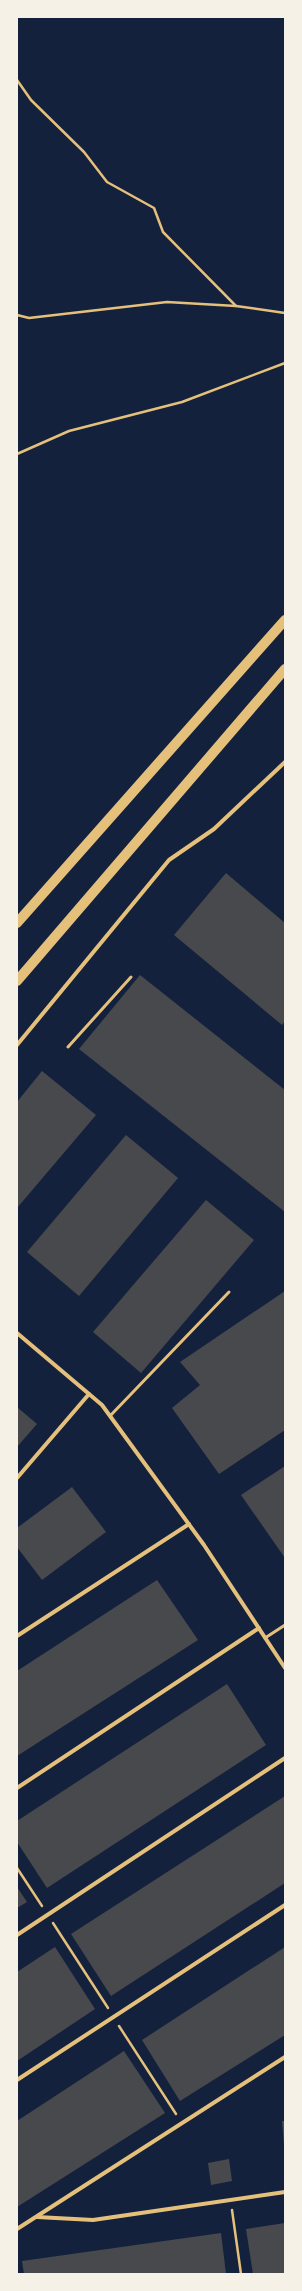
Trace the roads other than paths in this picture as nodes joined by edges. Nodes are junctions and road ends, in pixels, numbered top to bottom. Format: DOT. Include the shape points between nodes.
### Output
graph roads {
  1 [pos="285,620"];
  2 [pos="285,669"];
  3 [pos="285,762"];
  4 [pos="17,923"];
  5 [pos="131,977"];
  6 [pos="17,981"];
  7 [pos="17,1045"];
  8 [pos="68,1047"];
  9 [pos="229,1292"];
  10 [pos="17,1333"];
  11 [pos="89,1394"];
  12 [pos="110,1416"];
  13 [pos="17,1478"];
  14 [pos="188,1524"];
  15 [pos="285,1625"];
  16 [pos="259,1628"];
  17 [pos="17,1636"];
  18 [pos="265,1638"];
  19 [pos="285,1668"];
  20 [pos="285,1758"];
  21 [pos="17,1788"];
  22 [pos="285,1905"];
  23 [pos="17,1935"];
  24 [pos="285,2057"];
  25 [pos="17,2080"];
  26 [pos="285,2192"];
  27 [pos="36,2217"];
  28 [pos="17,2229"];
  1 -- 4 [label="main road"];
  2 -- 6 [label="main road"];
  3 -- 7 [label="street" via="214,829 169,860"];
  5 -- 8 [label="lane"];
  9 -- 12 [label="lane"];
  10 -- 11 [label="street"];
  11 -- 12 [label="street"];
  11 -- 13 [label="street"];
  12 -- 14 [label="street"];
  14 -- 16 [label="street"];
  14 -- 17 [label="street"];
  15 -- 18 [label="lane"];
  16 -- 18 [label="street"];
  16 -- 21 [label="street"];
  18 -- 19 [label="street"];
  20 -- 23 [label="street"];
  22 -- 25 [label="street"];
  24 -- 27 [label="street"];
  26 -- 27 [label="street" via="93,2220"];
  27 -- 28 [label="street"];
}
